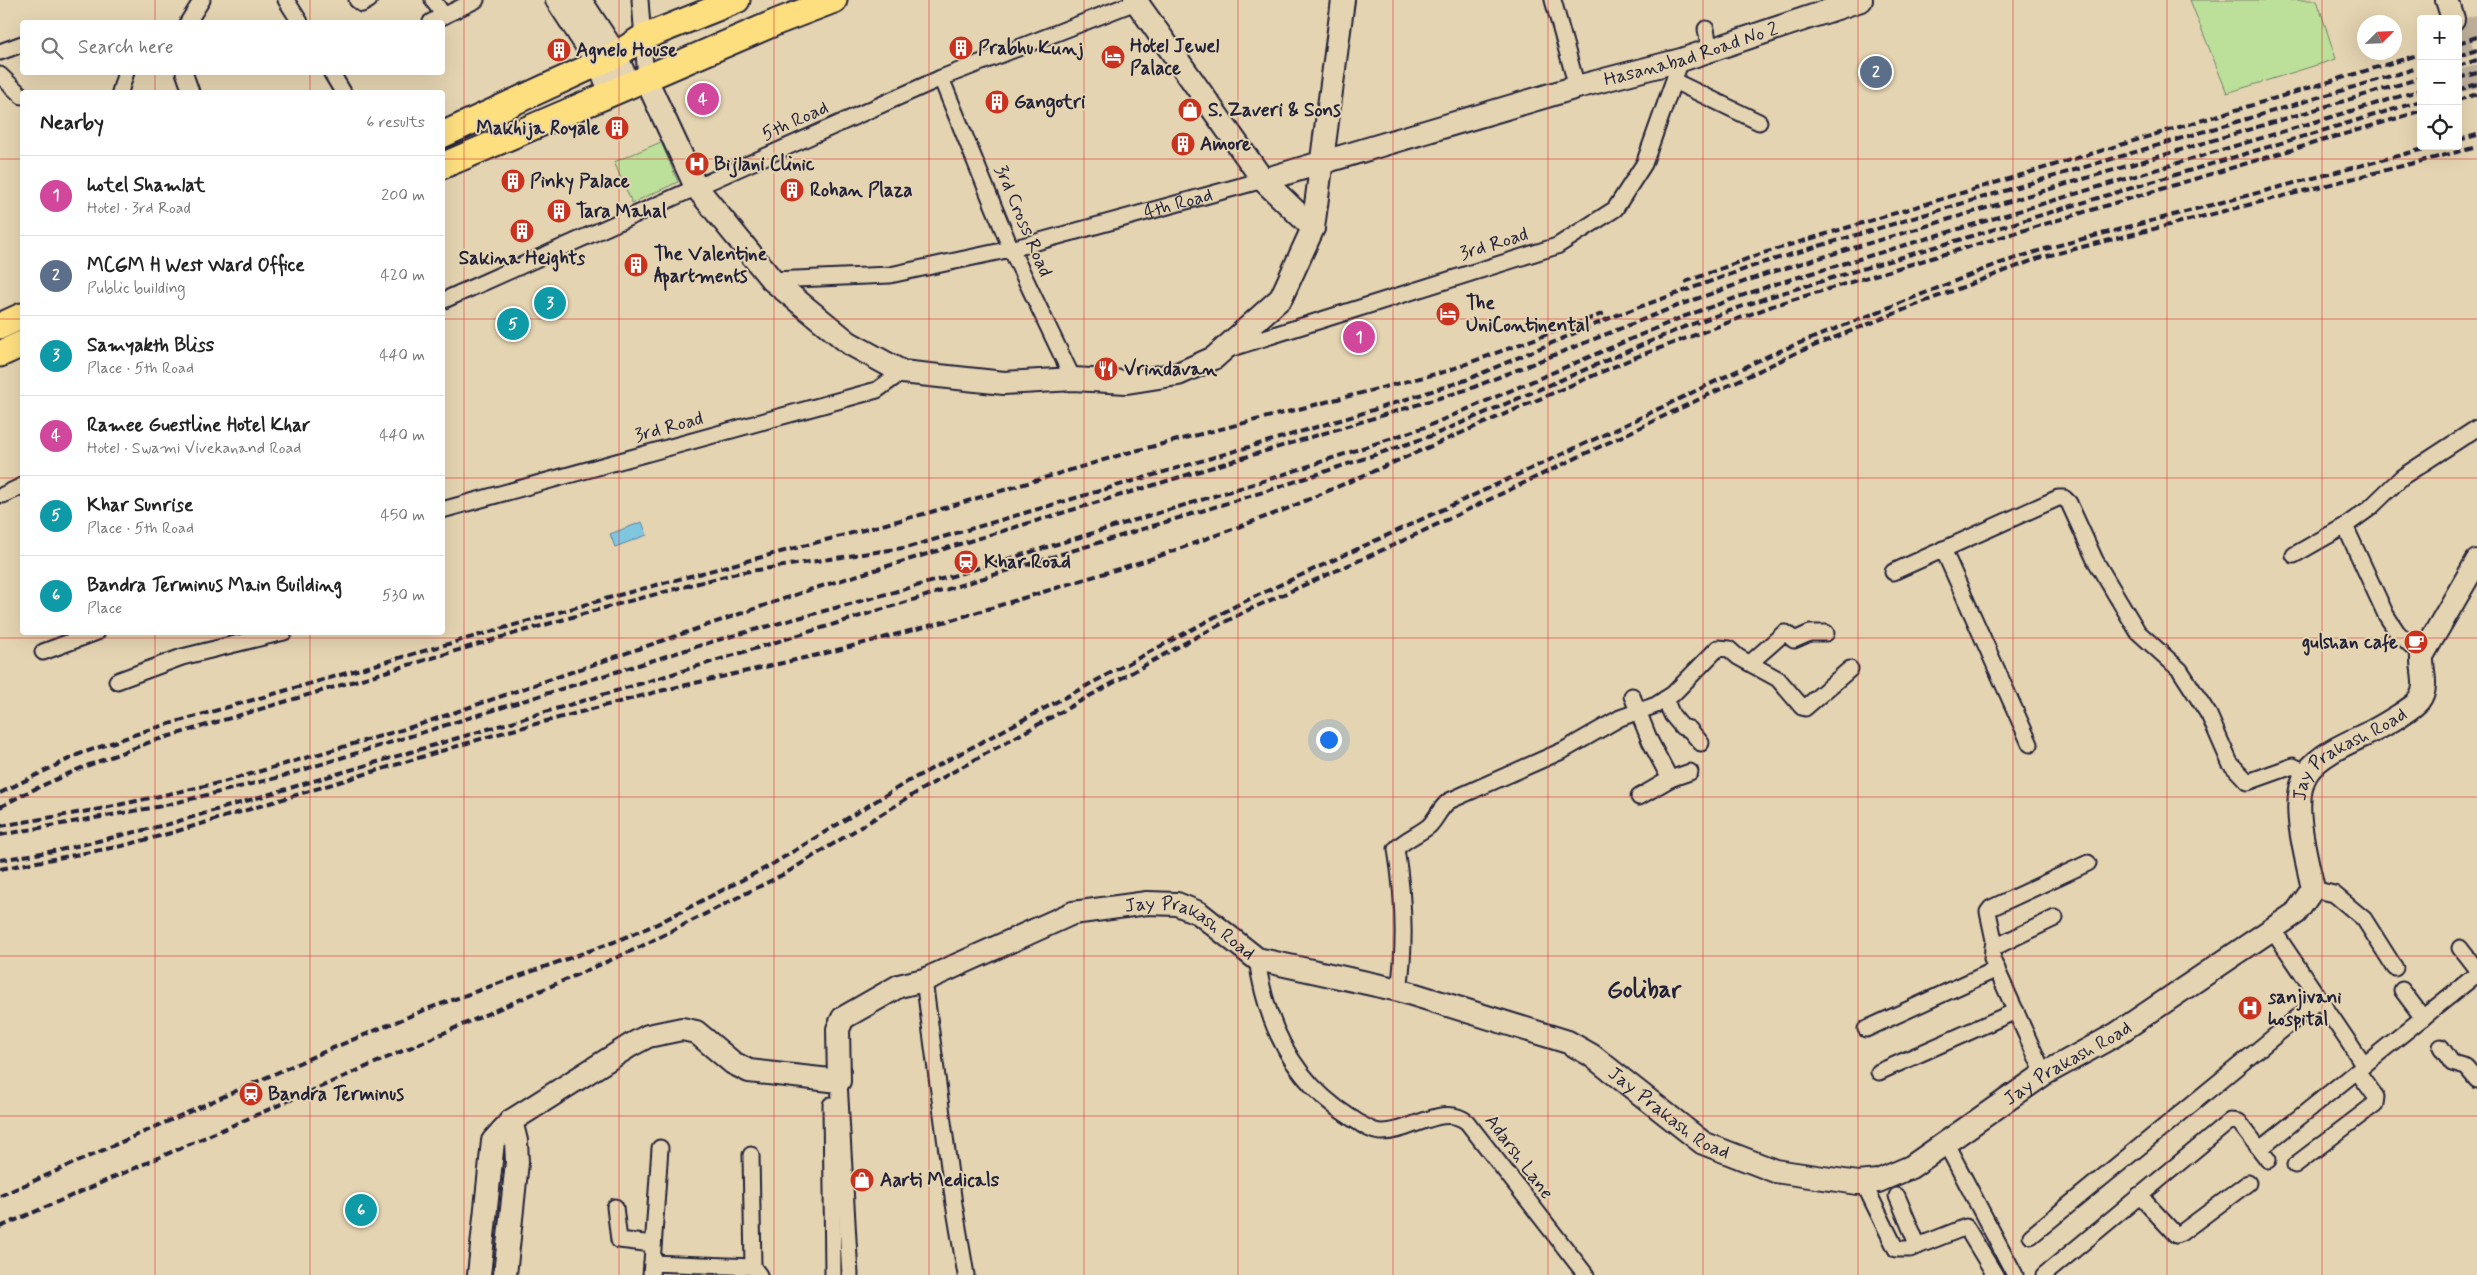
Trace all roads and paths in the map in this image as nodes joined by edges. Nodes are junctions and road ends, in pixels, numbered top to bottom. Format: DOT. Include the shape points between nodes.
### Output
graph roads {
  1 [pos="202,0"];
  2 [pos="286,0"];
  3 [pos="357,0"];
  4 [pos="369,0"];
  5 [pos="433,0"];
  6 [pos="476,0"];
  7 [pos="557,0"];
  8 [pos="580,0"];
  9 [pos="640,0"];
  10 [pos="737,0"];
  11 [pos="834,0"];
  12 [pos="1137,0"];
  13 [pos="1344,0"];
  14 [pos="1553,0"];
  15 [pos="1860,0"];
  16 [pos="2447,0"];
  17 [pos="2460,12"];
  18 [pos="438,19"];
  19 [pos="189,20"];
  20 [pos="299,20"];
  21 [pos="642,38"];
  22 [pos="20,44"];
  23 [pos="1,49"];
  24 [pos="607,59"];
  25 [pos="1677,71"];
  26 [pos="0,75"];
  27 [pos="125,75"];
  28 [pos="185,75"];
  29 [pos="333,75"];
  30 [pos="941,78"];
  31 [pos="629,87"];
  32 [pos="1577,87"];
  33 [pos="121,90"];
  34 [pos="190,90"];
  35 [pos="342,90"];
  36 [pos="20,94"];
  37 [pos="1759,122"];
  38 [pos="445,134"];
  39 [pos="1323,160"];
  40 [pos="445,165"];
  41 [pos="1263,180"];
  42 [pos="696,187"];
  43 [pos="1313,228"];
  44 [pos="1011,249"];
  45 [pos="772,280"];
  46 [pos="445,300"];
  47 [pos="20,317"];
  48 [pos="0,326"];
  49 [pos="20,345"];
  50 [pos="1221,351"];
  51 [pos="0,354"];
  52 [pos="902,372"];
  53 [pos="1073,379"];
  54 [pos="2477,428"];
  55 [pos="20,487"];
  56 [pos="3,495"];
  57 [pos="445,509"];
  58 [pos="2345,526"];
  59 [pos="1943,549"];
  60 [pos="2294,556"];
  61 [pos="2477,561"];
  62 [pos="1893,572"];
  63 [pos="1826,634"];
  64 [pos="89,635"];
  65 [pos="272,635"];
  66 [pos="43,652"];
  67 [pos="2422,656"];
  68 [pos="1750,663"];
  69 [pos="1850,669"];
  70 [pos="117,681"];
  71 [pos="1632,696"];
  72 [pos="1664,699"];
  73 [pos="1638,712"];
  74 [pos="1701,743"];
  75 [pos="2030,744"];
  76 [pos="1690,772"];
  77 [pos="2307,772"];
  78 [pos="1670,780"];
  79 [pos="1640,797"];
  80 [pos="2088,863"];
  81 [pos="2313,889"];
  82 [pos="2055,918"];
  83 [pos="2273,930"];
  84 [pos="1993,948"];
  85 [pos="2460,948"];
  86 [pos="1257,960"];
  87 [pos="2395,968"];
  88 [pos="1997,969"];
  89 [pos="2477,970"];
  90 [pos="2477,974"];
  91 [pos="924,980"];
  92 [pos="1399,990"];
  93 [pos="2402,990"];
  94 [pos="2320,999"];
  95 [pos="2016,1011"];
  96 [pos="2423,1018"];
  97 [pos="1866,1029"];
  98 [pos="2441,1047"];
  99 [pos="2361,1068"];
  100 [pos="1879,1072"];
  101 [pos="2044,1074"];
  102 [pos="2477,1080"];
  103 [pos="835,1088"];
  104 [pos="511,1121"];
  105 [pos="1945,1142"];
  106 [pos="660,1148"];
  107 [pos="750,1155"];
  108 [pos="2295,1165"];
  109 [pos="1863,1182"];
  110 [pos="2248,1183"];
  111 [pos="2140,1195"];
  112 [pos="1897,1196"];
  113 [pos="615,1207"];
  114 [pos="2031,1236"];
  115 [pos="654,1244"];
  116 [pos="1918,1246"];
  117 [pos="652,1269"];
  118 [pos="702,1270"];
  119 [pos="756,1271"];
  120 [pos="479,1275"];
  121 [pos="505,1275"];
  122 [pos="834,1275"];
  123 [pos="850,1275"];
  124 [pos="966,1275"];
  125 [pos="1586,1275"];
  126 [pos="1995,1275"];
  127 [pos="2015,1275"];
  128 [pos="2044,1275"];
  1 -- 19 [label="street"];
  2 -- 20 [label="street"];
  3 -- 4 [label="street" via="362,4"];
  5 -- 18 [label="street"];
  6 -- 18 [label="street"];
  7 -- 24 [label="street"];
  8 -- 24 [label="street"];
  9 -- 21 [label="street"];
  10 -- 21 [label="main road"];
  11 -- 31 [label="main road"];
  12 -- 30 [label="street, 5th Road"];
  12 -- 41 [label="street"];
  13 -- 39 [label="street"];
  14 -- 32 [label="street"];
  15 -- 25 [label="street, Hasanabad Road No 2" via="1708,40"];
  16 -- 17 [label="street"];
  21 -- 24 [label="main road"];
  21 -- 31 [label="street"];
  22 -- 23 [label="street"];
  24 -- 31 [label="street"];
  24 -- 38 [label="main road"];
  25 -- 32 [label="street, Hasanabad Road No 2"];
  25 -- 37 [label="street"];
  25 -- 50 [label="street, 3rd Road" via="1644,164 1615,209 1557,246"];
  26 -- 36 [label="street"];
  27 -- 33 [label="street"];
  28 -- 34 [label="street"];
  29 -- 35 [label="street"];
  30 -- 42 [label="street, 5th Road"];
  30 -- 44 [label="street, 3rd Cross Road"];
  31 -- 40 [label="main road"];
  31 -- 42 [label="street"];
  32 -- 39 [label="street, 4th Road"];
  39 -- 41 [label="street, 4th Road"];
  39 -- 43 [label="street"];
  41 -- 43 [label="street"];
  41 -- 44 [label="street, 4th Road"];
  42 -- 45 [label="street"];
  42 -- 46 [label="street, 5th Road"];
  43 -- 50 [label="street" via="1280,298"];
  44 -- 45 [label="street, 4th Road" via="890,275"];
  44 -- 53 [label="street, 3rd Cross Road"];
  45 -- 52 [label="street" via="849,343"];
  47 -- 48 [label="main road"];
  49 -- 51 [label="main road"];
  50 -- 53 [label="street" via="1214,358 1178,374 1127,382"];
  52 -- 53 [label="street" via="1004,383"];
  52 -- 57 [label="street, 3rd Road" via="877,390"];
  54 -- 58 [label="street" via="2402,477 2370,508"];
  55 -- 56 [label="street"];
  58 -- 60 [label="street"];
  58 -- 67 [label="street" via="2386,615 2397,632"];
  59 -- 62 [label="street"];
  59 -- 75 [label="street"];
  59 -- 77 [label="street" via="2064,498 2138,632 2180,670 2209,715 2230,763 2248,782 2293,766"];
  61 -- 67 [label="street"];
  63 -- 68 [label="street" via="1810,633 1794,640 1784,633"];
  64 -- 66 [label="street"];
  65 -- 70 [label="street" via="182,657"];
  67 -- 77 [label="street, Jay Prakash Road" via="2425,682 2419,700 2380,727 2332,750"];
  68 -- 69 [label="street" via="1778,679 1805,708"];
  68 -- 72 [label="street" via="1729,649 1718,648 1673,694"];
  71 -- 73 [label="street"];
  72 -- 73 [label="street"];
  72 -- 74 [label="street" via="1682,727 1689,729"];
  73 -- 78 [label="street"];
  73 -- 92 [label="street" via="1620,718 1564,750 1449,801 1440,808 1431,823 1401,843 1396,849 1404,921"];
  76 -- 78 [label="street"];
  77 -- 81 [label="street, Jay Prakash Road" via="2298,811"];
  78 -- 79 [label="street"];
  80 -- 84 [label="street" via="1991,908 1988,912"];
  81 -- 83 [label="street, Jay Prakash Road" via="2296,913"];
  81 -- 87 [label="street" via="2334,894 2364,919"];
  82 -- 84 [label="street"];
  83 -- 94 [label="street"];
  83 -- 101 [label="street, Jay Prakash Road" via="2115,1035"];
  84 -- 88 [label="street" via="1992,959"];
  85 -- 89 [label="street"];
  86 -- 91 [label="street, Jay Prakash Road" via="1199,913 1177,904 1147,903 1073,913"];
  86 -- 92 [label="street, Jay Prakash Road"];
  86 -- 125 [label="street, Adarsh Lane" via="1261,992 1276,1034 1310,1085 1340,1110 1372,1130 1389,1132 1448,1115 1459,1115"];
  88 -- 95 [label="street"];
  88 -- 97 [label="street"];
  90 -- 96 [label="street"];
  91 -- 103 [label="street, Jay Prakash Road" via="899,986 844,1018 838,1029"];
  91 -- 124 [label="street"];
  92 -- 109 [label="street, Jay Prakash Road" via="1568,1042 1591,1055 1703,1143 1775,1171"];
  93 -- 96 [label="street"];
  94 -- 99 [label="street"];
  94 -- 114 [label="street"];
  95 -- 100 [label="street"];
  95 -- 101 [label="street"];
  96 -- 99 [label="street"];
  98 -- 102 [label="street" via="2452,1063 2466,1067"];
  99 -- 108 [label="street" via="2376,1097 2375,1104"];
  99 -- 111 [label="street" via="2264,1155 2239,1122 2230,1121"];
  101 -- 105 [label="street, Jay Prakash Road"];
  103 -- 104 [label="street" via="749,1071 733,1063 696,1032 682,1029 630,1045"];
  103 -- 122 [label="street"];
  103 -- 123 [label="street, Jay Prakash Road"];
  104 -- 120 [label="street" via="493,1141"];
  104 -- 121 [label="street" via="517,1162"];
  105 -- 109 [label="street, Jay Prakash Road" via="1911,1167 1878,1181"];
  105 -- 127 [label="street"];
  106 -- 115 [label="street"];
  107 -- 119 [label="street"];
  109 -- 116 [label="street" via="1892,1245 1902,1250"];
  110 -- 111 [label="street" via="2176,1235"];
  111 -- 128 [label="street"];
  112 -- 116 [label="street"];
  113 -- 115 [label="street" via="619,1240"];
  115 -- 117 [label="street"];
  116 -- 126 [label="street" via="1966,1227"];
  117 -- 118 [label="street"];
  118 -- 119 [label="street"];
}
